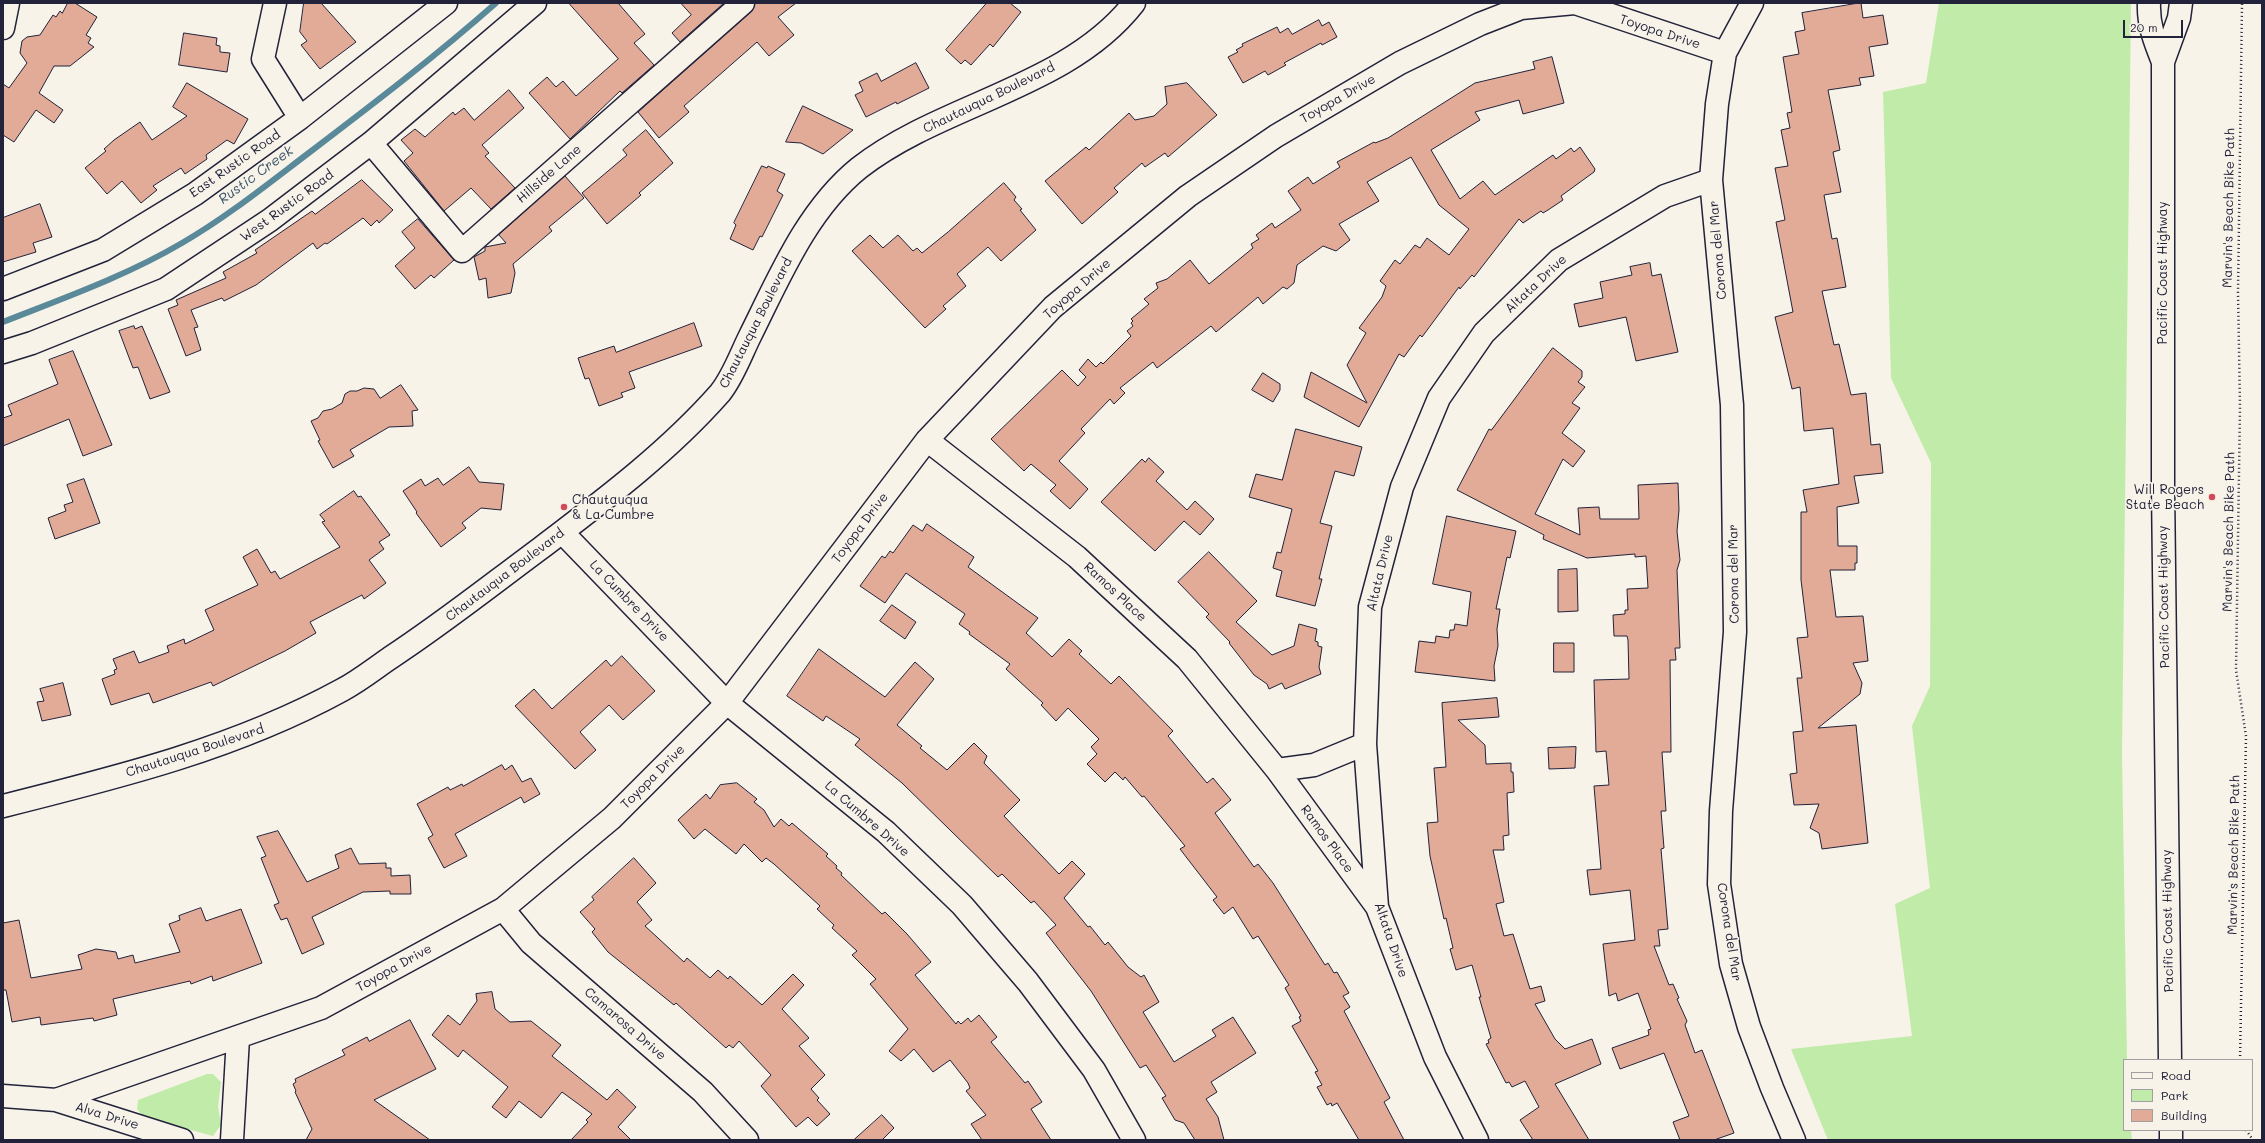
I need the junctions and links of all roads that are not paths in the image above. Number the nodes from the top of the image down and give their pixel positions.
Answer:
1 (8, 3) edge
2 (275, 3) edge
3 (446, 3) edge
4 (535, 3) edge
5 (743, 3) edge
6 (1134, 3) edge
7 (1752, 3) edge
8 (2149, 3) edge
9 (2179, 8) edge
10 (3, 28) edge
11 (1725, 53) junction
12 (2163, 62) junction
13 (300, 118) junction
14 (371, 144) junction
15 (1711, 180) junction
16 (3, 289) edge
17 (3, 352) edge
18 (927, 440) junction
19 (562, 532) junction
20 (727, 703) junction
21 (1365, 744) junction
22 (1277, 770) junction
23 (3, 806) edge
24 (1377, 907) junction
25 (503, 909) junction
26 (238, 1038) junction
27 (2170, 1059) edge
28 (3, 1096) edge
29 (56, 1100) junction
30 (182, 1140) edge
31 (232, 1140) edge
32 (747, 1140) edge
33 (1134, 1140) edge
34 (1477, 1140) edge
35 (1794, 1140) edge

1 - 10 main road
2 - 13 main road
3 - 13 main road, East Rustic Road
4 - 14 main road, West Rustic Road
5 - 14 main road, Hillside Lane
6 - 19 main road, Chautauqua Boulevard
7 - 11 main road, Corona del Mar
8 - 12 main road, Pacific Coast Highway
9 - 12 main road, Pacific Coast Highway
11 - 15 main road, Corona del Mar
11 - 18 main road, Toyopa Drive
12 - 27 main road, Pacific Coast Highway
13 - 16 main road, East Rustic Road
14 - 17 main road, West Rustic Road
15 - 21 main road, Altata Drive
15 - 35 main road, Corona del Mar
18 - 20 main road, Toyopa Drive
18 - 22 main road, Ramos Place
19 - 20 main road, La Cumbre Drive
19 - 23 main road, Chautauqua Boulevard
20 - 25 main road, Toyopa Drive
20 - 33 main road, La Cumbre Drive
21 - 22 main road
21 - 24 main road, Altata Drive
22 - 24 main road, Ramos Place
24 - 34 main road, Altata Drive
25 - 26 main road, Toyopa Drive
25 - 32 main road, Camarosa Drive
26 - 29 main road, Toyopa Drive
26 - 31 main road
28 - 29 main road, Toyopa Drive
29 - 30 main road, Alva Drive

